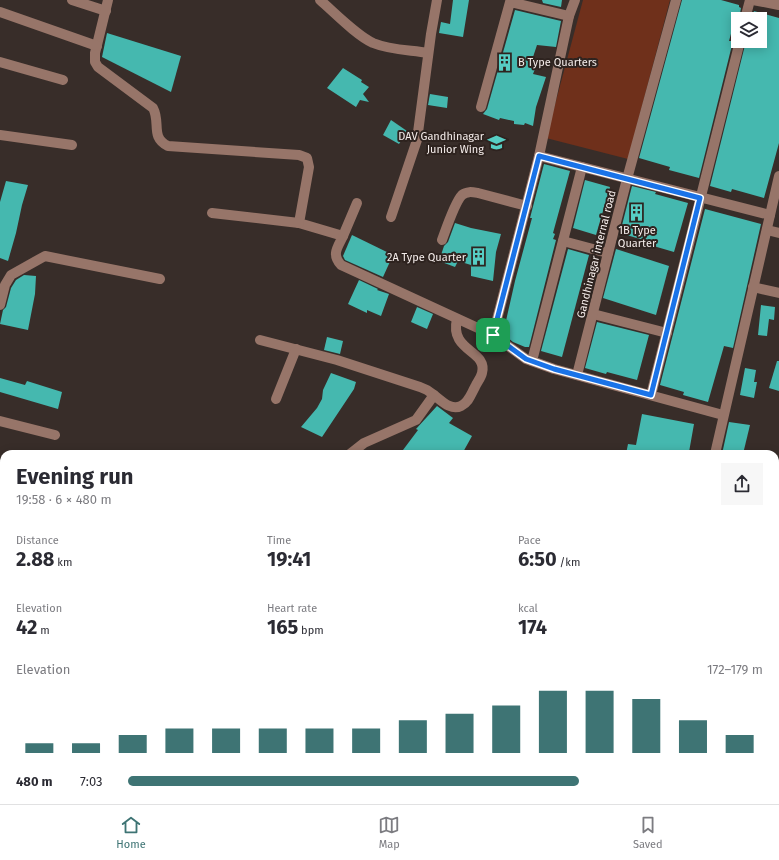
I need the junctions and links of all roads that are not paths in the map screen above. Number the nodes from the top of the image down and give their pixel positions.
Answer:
1 (72, 0) edge
2 (108, 0) edge
3 (320, 0) edge
4 (437, 0) edge
5 (575, 0) edge
6 (676, 0) edge
7 (750, 0) edge
8 (753, 0) edge
9 (508, 1) edge
10 (779, 5) edge
11 (106, 11) junction
12 (0, 12) edge
13 (747, 12) edge
14 (569, 16) junction
15 (97, 46) junction
16 (738, 48) edge
17 (428, 53) junction
18 (0, 62) edge
19 (63, 80) dead end
20 (481, 107) dead end
21 (0, 135) edge
22 (72, 145) dead end
23 (539, 156) junction
24 (582, 167) junction
25 (779, 176) edge
26 (627, 178) junction
27 (700, 198) junction
28 (357, 203) dead end
29 (527, 206) junction
30 (212, 213) dead end
31 (770, 215) junction
32 (391, 217) dead end
33 (299, 223) junction
34 (767, 230) junction
35 (779, 233) edge
36 (343, 236) junction
37 (442, 240) dead end
38 (563, 241) junction
39 (608, 253) junction
40 (160, 279) dead end
41 (753, 287) junction
42 (779, 293) edge
43 (0, 305) edge
44 (593, 314) junction
45 (457, 319) junction
46 (666, 333) junction
47 (493, 335) junction
48 (260, 340) dead end
49 (296, 349) junction
50 (532, 361) junction
51 (577, 375) junction
52 (434, 395) junction
53 (651, 395) junction
54 (276, 399) dead end
55 (723, 415) junction
56 (0, 421) edge
57 (55, 435) dead end
58 (355, 450) edge
59 (715, 450) edge

1 - 11 street
2 - 11 street
3 - 17 street
4 - 17 street
5 - 14 street
6 - 26 street, Gandhinagar internal road
7 - 13 street
8 - 10 street
9 - 14 street
9 - 20 street
11 - 15 street
12 - 15 street
14 - 23 street
15 - 33 street
16 - 27 street
17 - 32 street
18 - 19 street
21 - 22 street
23 - 24 street
23 - 29 street
24 - 26 street
24 - 38 street
25 - 31 street
26 - 27 street
26 - 39 street, Gandhinagar internal road
27 - 31 street
27 - 46 street
28 - 36 street
29 - 37 street
29 - 47 street
30 - 33 street
31 - 34 street
33 - 36 street
34 - 35 street
34 - 41 street
36 - 45 street
38 - 39 street
38 - 50 street
39 - 44 street, Gandhinagar internal road
40 - 43 street
41 - 42 street
41 - 55 street
44 - 46 street
44 - 51 street, Gandhinagar internal road
45 - 47 street
45 - 52 street
46 - 53 street
47 - 50 street
48 - 49 street
49 - 52 street
49 - 54 street
50 - 51 street
51 - 53 street
52 - 58 street
53 - 55 street
55 - 59 street
56 - 57 street

